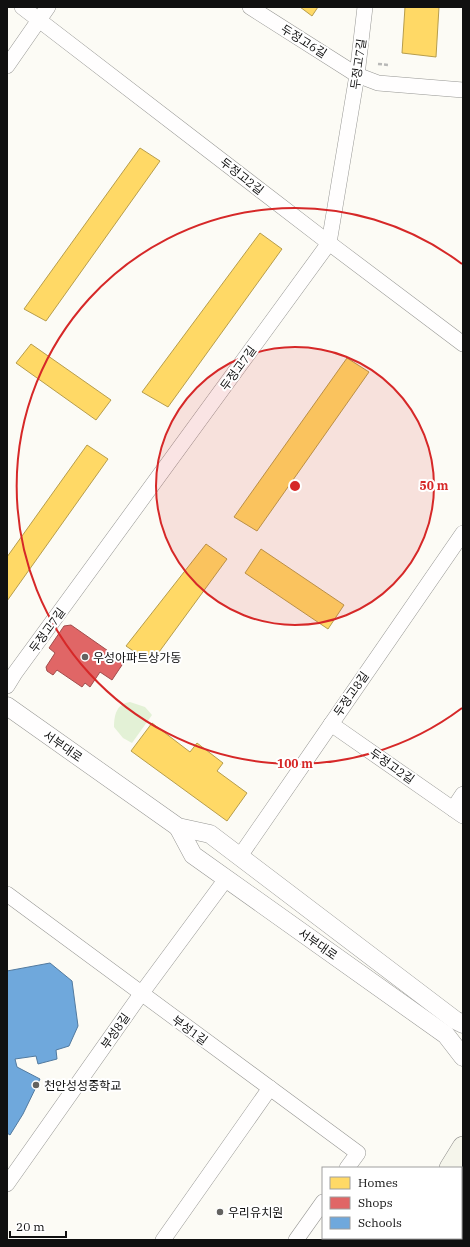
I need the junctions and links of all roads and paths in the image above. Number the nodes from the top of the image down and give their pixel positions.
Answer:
1 (22, 7) edge
2 (48, 7) edge
3 (250, 7) edge
4 (365, 7) edge
5 (40, 20) junction
6 (7, 66) edge
7 (357, 75) junction
8 (463, 90) edge
9 (329, 243) junction
10 (463, 344) edge
11 (463, 532) edge
12 (7, 686) edge
13 (7, 706) edge
14 (331, 724) junction
15 (463, 794) edge
16 (458, 813) edge
17 (178, 827) junction
18 (240, 856) junction
19 (226, 879) junction
20 (7, 894) edge
21 (141, 994) junction
22 (463, 1024) edge
23 (463, 1057) edge
24 (270, 1088) junction
25 (463, 1147) edge
26 (348, 1167) edge
27 (451, 1167) edge
28 (7, 1184) edge
29 (322, 1203) edge
30 (163, 1240) edge
31 (296, 1240) edge

1 - 5 street, 두정고2길
2 - 5 street
3 - 7 street, 두정고6길
4 - 7 street, 두정고7길
5 - 6 street
5 - 9 street, 두정고2길
7 - 8 street, 두정고6길
7 - 9 street, 두정고7길
9 - 10 street, 두정고2길
9 - 12 street, 두정고7길
11 - 14 street, 두정고8길
13 - 17 street, 서부대로
14 - 16 street, 두정고2길
14 - 18 street, 두정고8길
15 - 16 street, 두정고2길
17 - 18 street, 서부대로
17 - 19 street, 서부대로
18 - 22 street, 서부대로
19 - 21 street, 부성8길
19 - 23 street, 서부대로
20 - 21 street, 부성1길
21 - 24 street, 부성1길
21 - 28 street, 부성8길
24 - 26 street, 부성1길
24 - 30 street
25 - 27 main road
29 - 31 street

